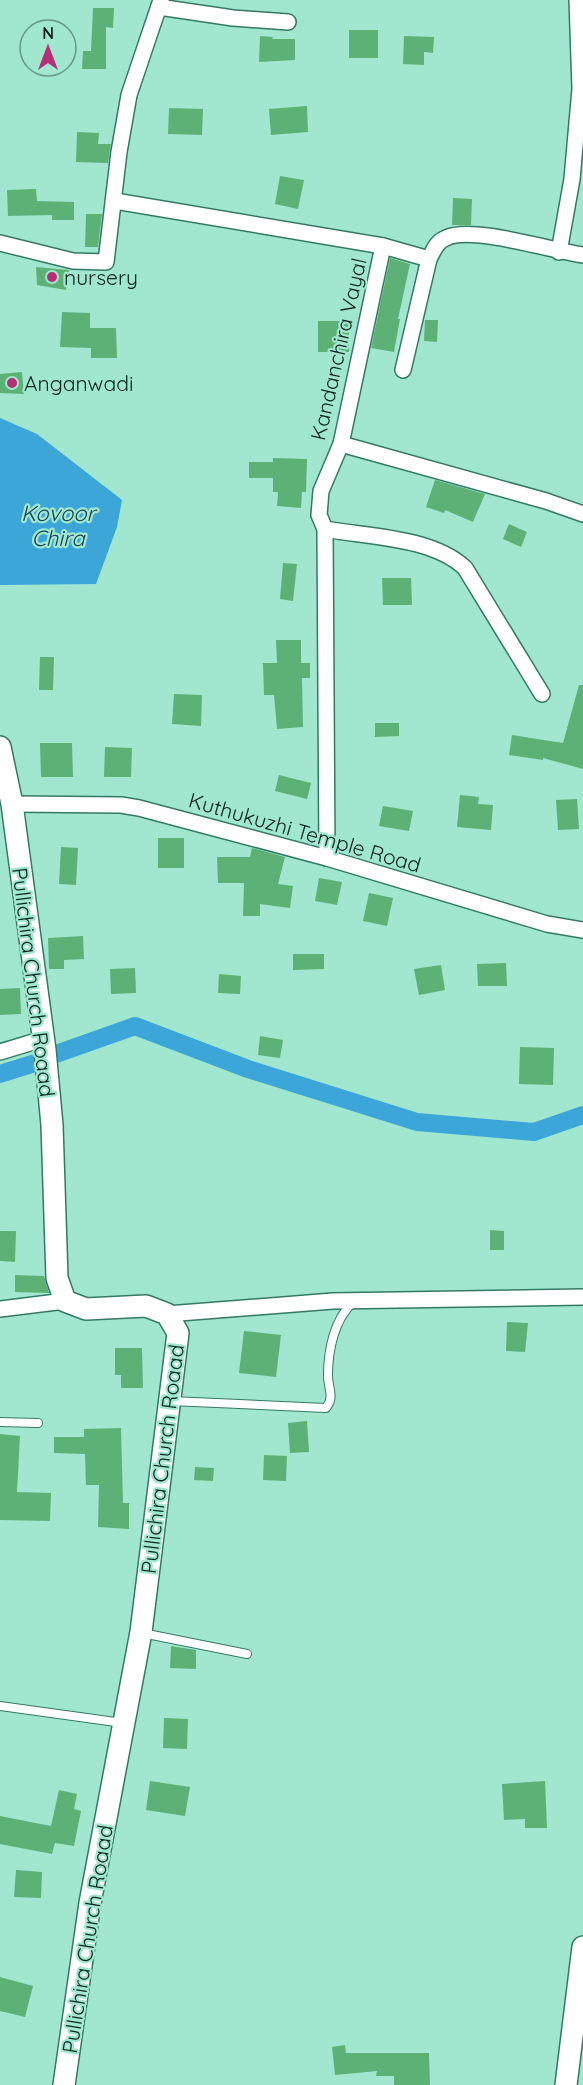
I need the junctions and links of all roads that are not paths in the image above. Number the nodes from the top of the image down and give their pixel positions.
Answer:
1 (577, 0) edge
2 (160, 4) edge
3 (288, 22) dead end
4 (581, 89) edge
5 (115, 201) junction
6 (0, 243) edge
7 (383, 246) junction
8 (559, 252) junction
9 (583, 255) edge
10 (429, 259) junction
11 (403, 370) dead end
12 (340, 444) junction
13 (583, 514) edge
14 (325, 529) junction
15 (542, 694) dead end
16 (0, 747) edge
17 (12, 804) junction
18 (327, 858) junction
19 (583, 930) edge
20 (43, 1039) junction
21 (0, 1052) edge
22 (583, 1297) edge
23 (355, 1300) junction
24 (65, 1301) junction
25 (0, 1309) edge
26 (167, 1314) junction
27 (169, 1401) junction
28 (0, 1422) edge
29 (38, 1423) dead end
30 (141, 1632) junction
31 (247, 1654) dead end
32 (0, 1706) edge
33 (125, 1723) junction
34 (583, 1947) edge
35 (580, 1982) edge
36 (64, 2085) edge
37 (566, 2085) edge

1 - 4 street
2 - 3 street
2 - 5 street
4 - 8 street
5 - 6 street
5 - 7 street
7 - 10 street
7 - 12 street, Kandanchira Vayal
8 - 9 street
8 - 10 street
10 - 11 street
12 - 13 street
12 - 14 street, Kandanchira Vayal
14 - 15 street
14 - 18 street, Kandanchira Vayal
16 - 17 main road, Pullichira Church Roaad
17 - 18 street, Kuthukuzhi Temple Road
17 - 20 main road, Pullichira Church Roaad
18 - 19 street, Kuthukuzhi Temple Road
20 - 21 street
20 - 24 main road, Pullichira Church Roaad
22 - 23 street
23 - 26 street
23 - 27 lane
24 - 25 street
24 - 26 main road, Pullichira Church Roaad
26 - 27 main road, Pullichira Church Roaad
27 - 30 main road, Pullichira Church Roaad
28 - 29 lane
30 - 31 lane
30 - 33 main road, Pullichira Church Roaad
32 - 33 lane
33 - 36 main road, Pullichira Church Roaad
34 - 35 main road
35 - 37 main road

